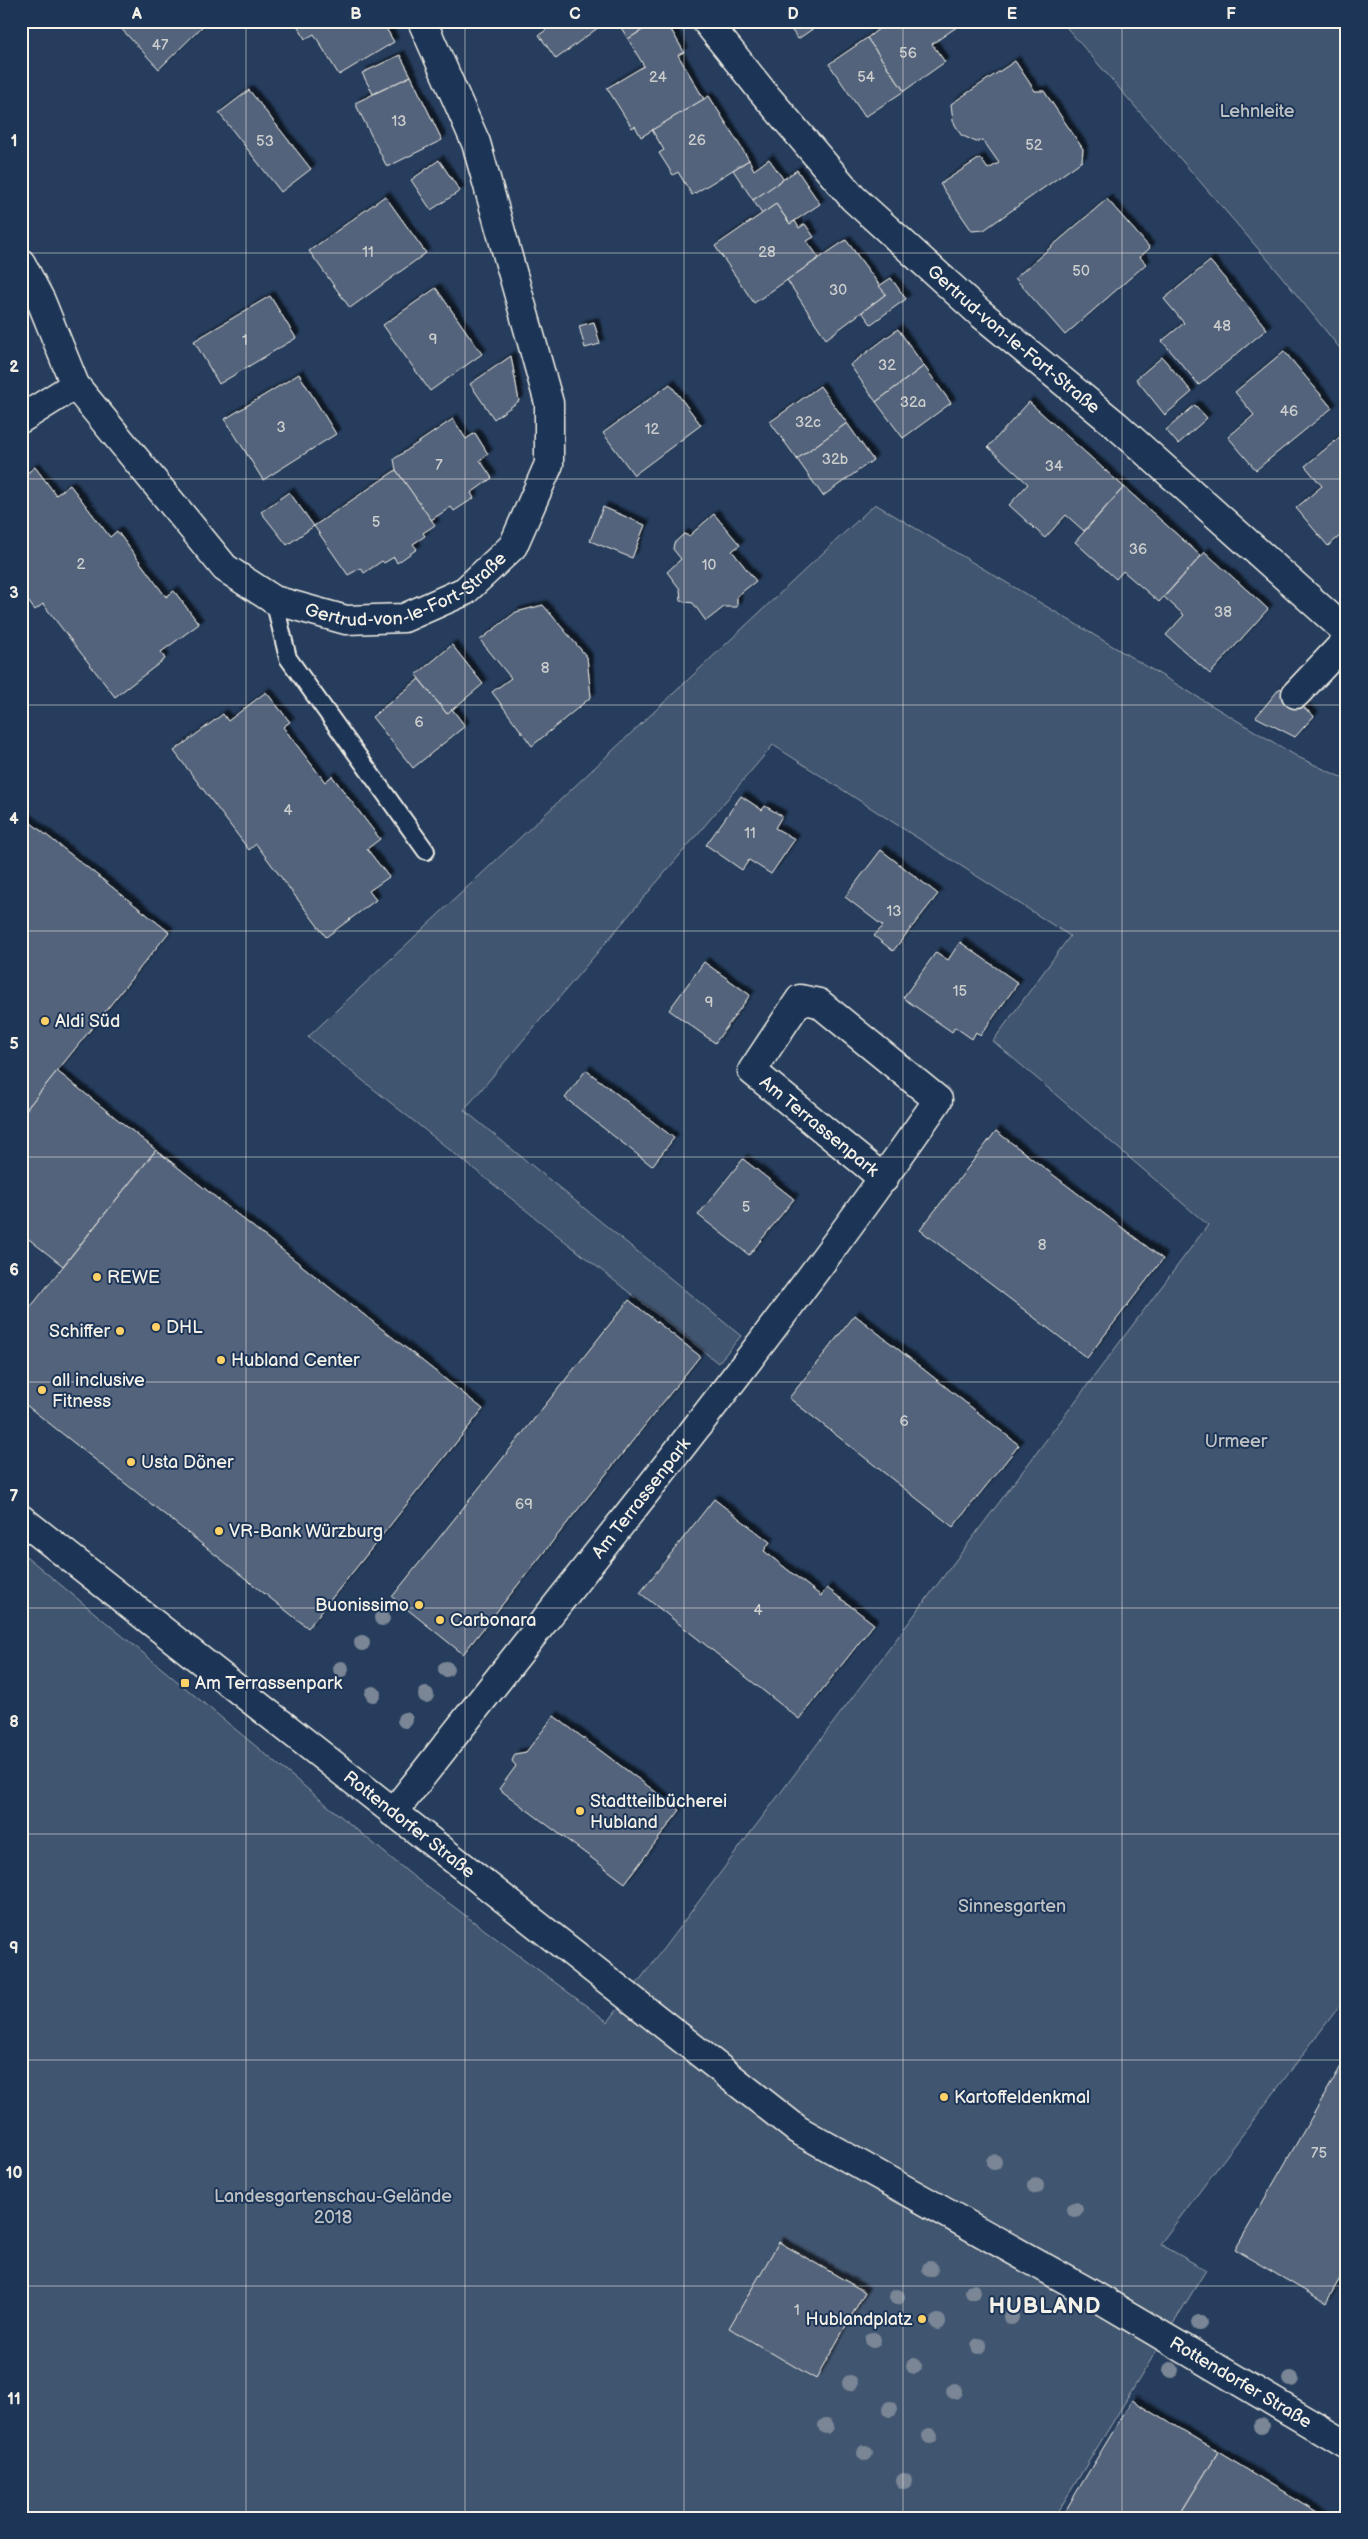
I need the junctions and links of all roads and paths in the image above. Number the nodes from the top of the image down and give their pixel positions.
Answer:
1 (422, 21) edge
2 (706, 21) edge
3 (21, 263) edge
4 (75, 385) junction
5 (21, 419) edge
6 (274, 600) junction
7 (1347, 632) edge
8 (1347, 640) edge
9 (1296, 694) dead end
10 (426, 851) dead end
11 (884, 1179) junction
12 (21, 1518) edge
13 (393, 1813) junction
14 (1347, 2445) edge

1 - 6 street, Gertrud-von-le-Fort-Straße
2 - 7 street, Gertrud-von-le-Fort-Straße
3 - 4 street, Gertrud-von-le-Fort-Straße
4 - 5 street
4 - 6 street, Gertrud-von-le-Fort-Straße
6 - 10 lane
8 - 9 street
11 - 11 street, Am Terrassenpark
11 - 13 street, Am Terrassenpark
12 - 13 street, Rottendorfer Straße
13 - 14 street, Rottendorfer Straße

